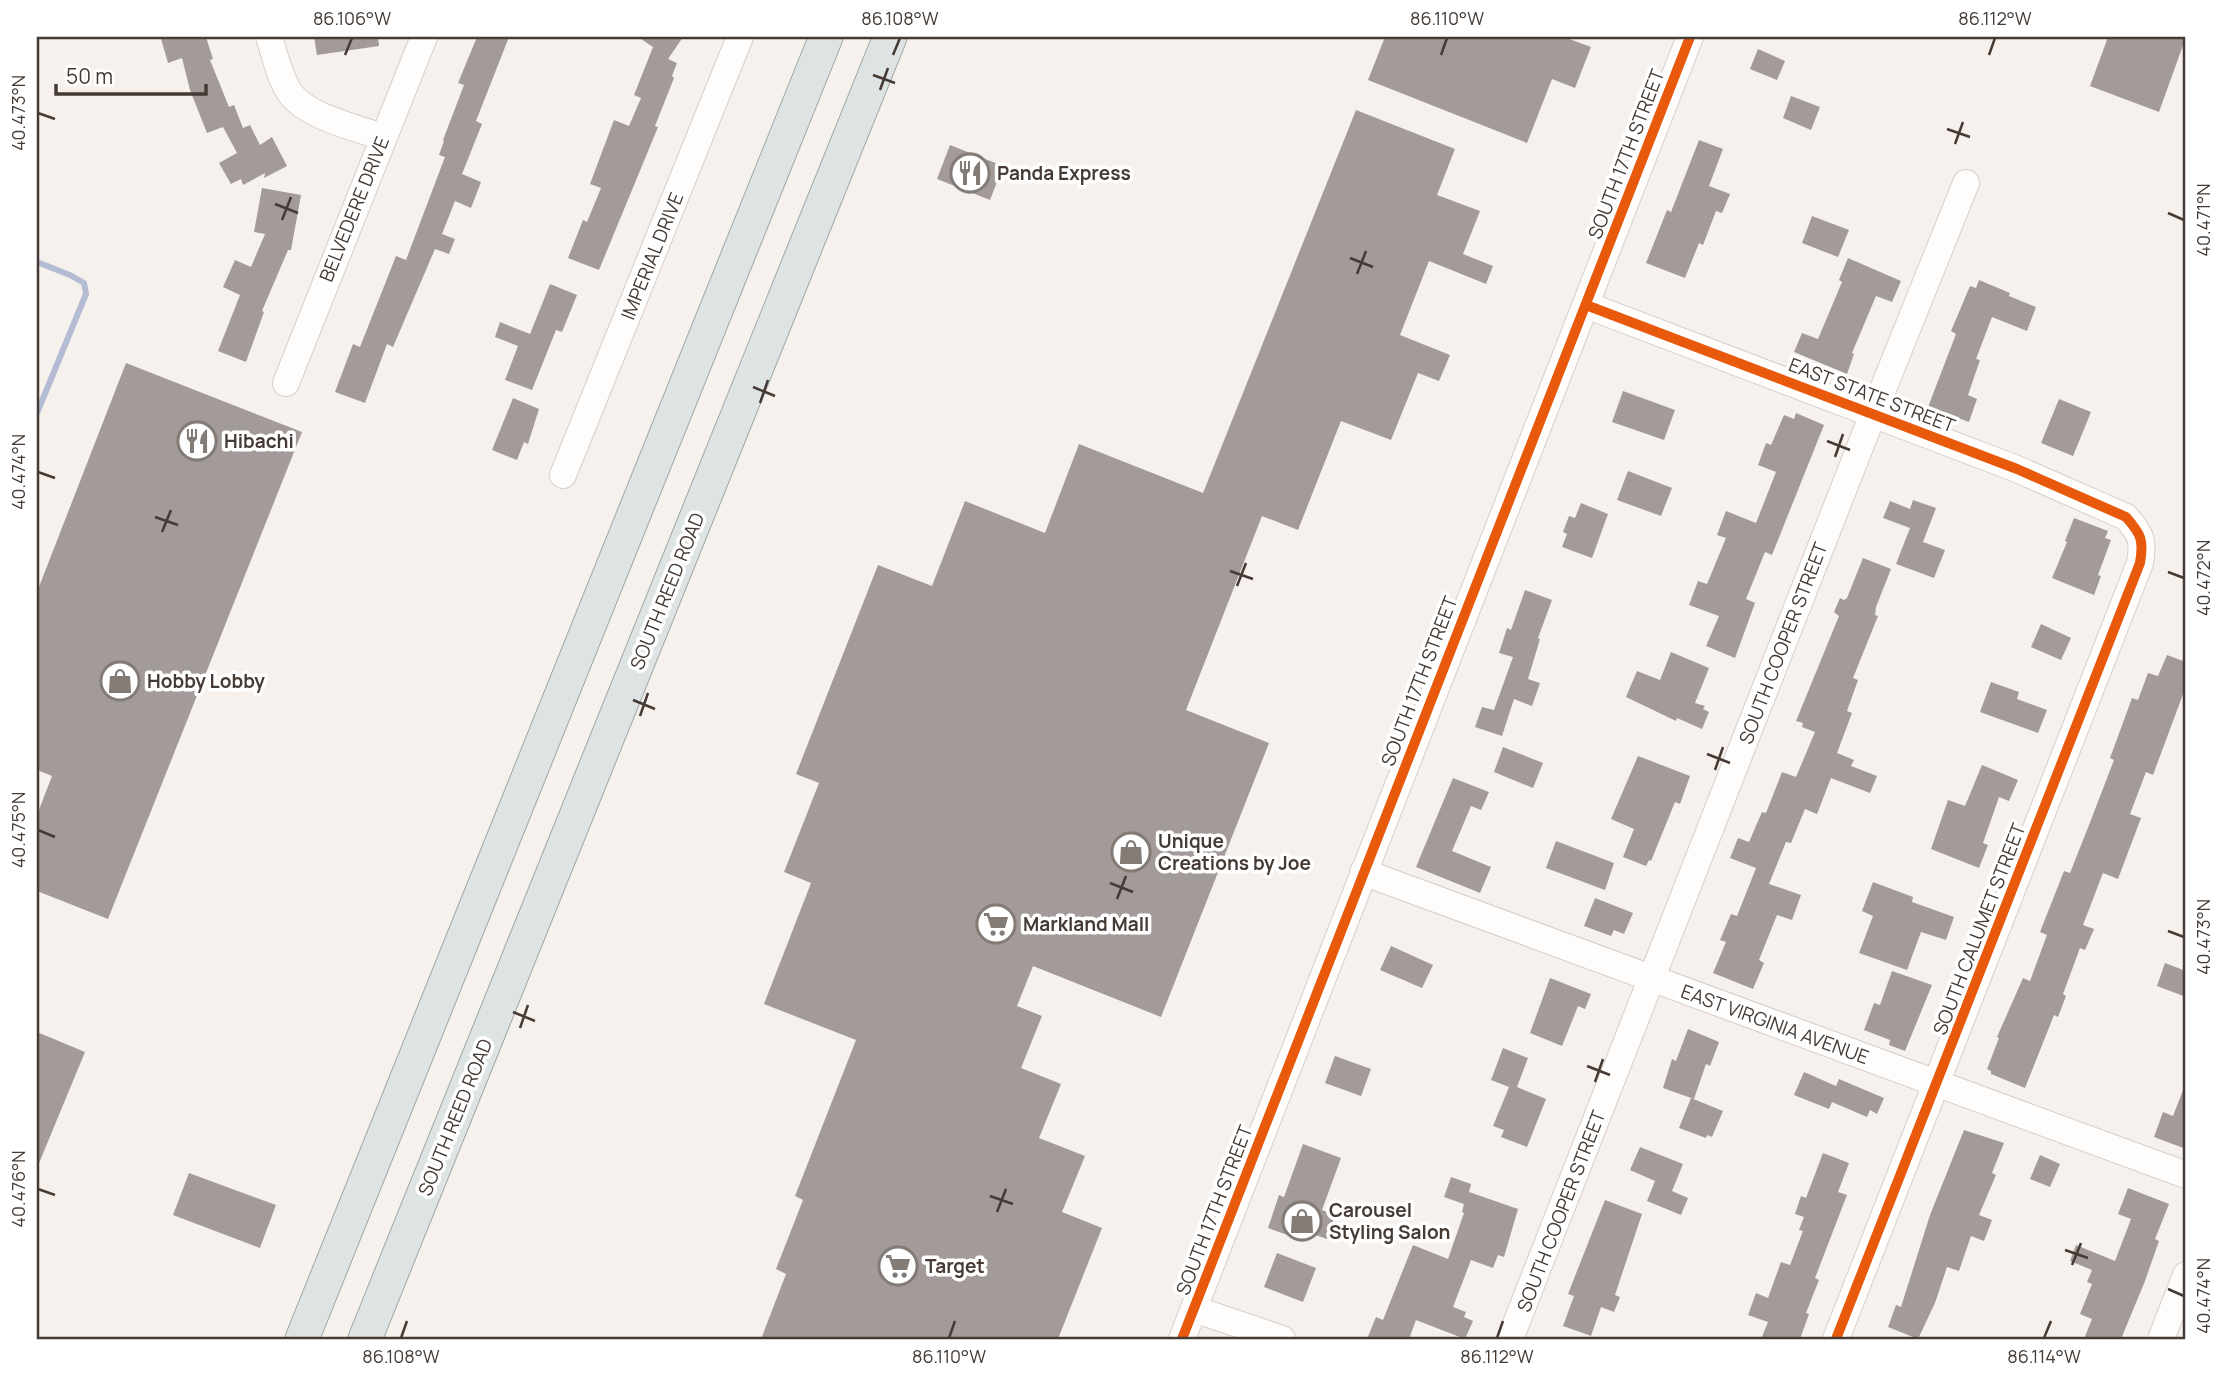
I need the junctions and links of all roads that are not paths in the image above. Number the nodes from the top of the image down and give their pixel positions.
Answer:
1 (269, 37) edge
2 (424, 37) edge
3 (740, 37) edge
4 (826, 37) edge
5 (890, 37) edge
6 (1690, 37) edge
7 (382, 137) junction
8 (1966, 183) dead end
9 (1586, 305) junction
10 (286, 383) dead end
11 (1873, 414) junction
12 (563, 475) dead end
13 (2138, 530) joint
14 (1363, 872) junction
15 (1651, 979) junction
16 (1938, 1082) junction
17 (2186, 1175) edge
18 (2186, 1275) edge
19 (1194, 1309) junction
20 (302, 1339) edge
21 (365, 1339) edge
22 (1182, 1339) edge
23 (1282, 1339) edge
24 (1510, 1339) edge
25 (1836, 1339) edge
26 (2161, 1339) edge

1 - 7 street
2 - 7 street, BELVEDERE DRIVE
3 - 12 street, IMPERIAL DRIVE
4 - 20 main road
5 - 21 main road, SOUTH REED ROAD
6 - 9 street, SOUTH 17TH STREET
7 - 10 street, BELVEDERE DRIVE
8 - 11 street, SOUTH COOPER STREET
9 - 11 street, EAST STATE STREET
9 - 14 street, SOUTH 17TH STREET
11 - 13 street, EAST STATE STREET
11 - 15 street, SOUTH COOPER STREET
13 - 16 street, SOUTH CALUMET STREET
14 - 15 street, EAST VIRGINIA AVENUE
14 - 19 street, SOUTH 17TH STREET
15 - 16 street, EAST VIRGINIA AVENUE
15 - 24 street, SOUTH COOPER STREET
16 - 17 street, EAST VIRGINIA AVENUE
16 - 25 street, SOUTH CALUMET STREET
18 - 26 street
19 - 22 street, SOUTH 17TH STREET
19 - 23 street

